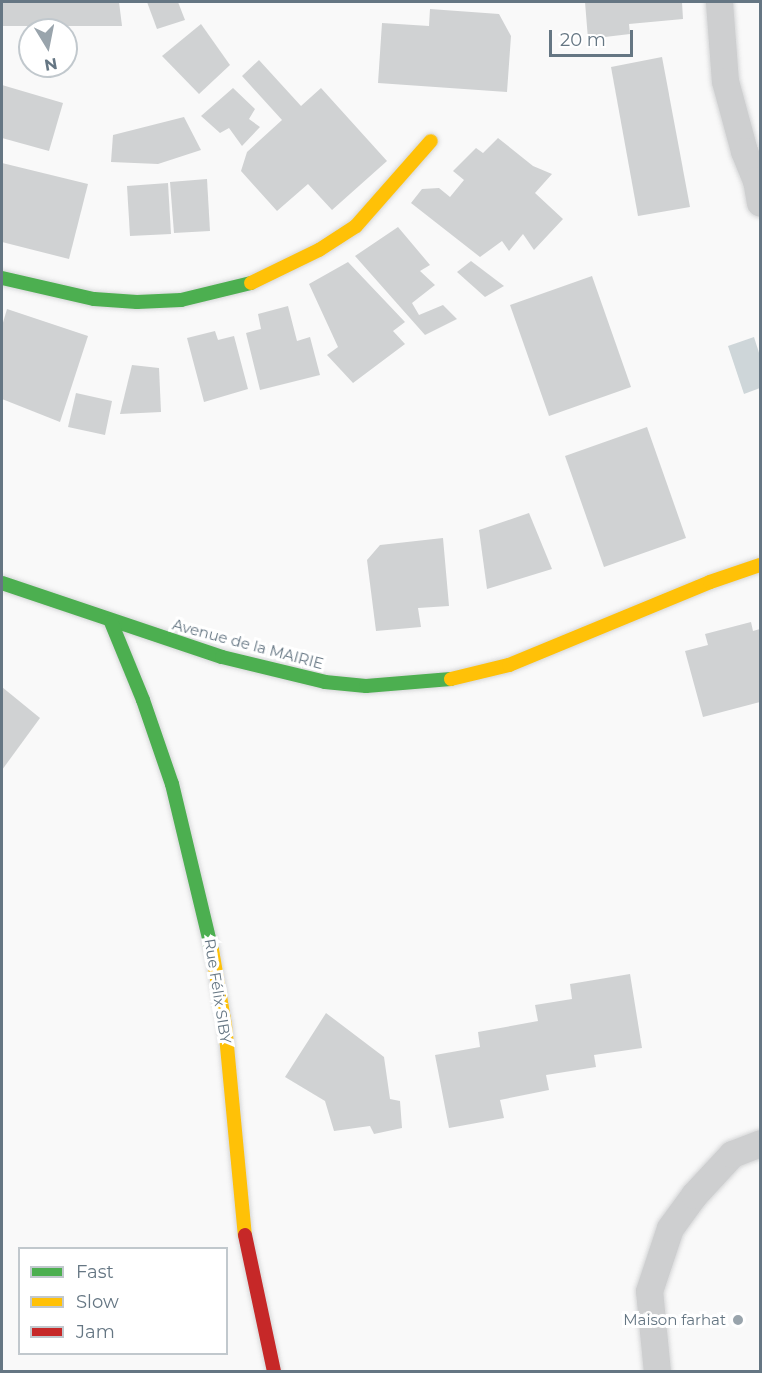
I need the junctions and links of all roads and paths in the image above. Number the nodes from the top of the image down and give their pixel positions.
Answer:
1 (719, 2) edge
2 (431, 141) dead end
3 (759, 185) edge
4 (2, 278) edge
5 (760, 565) edge
6 (2, 583) edge
7 (111, 622) junction
8 (760, 1143) edge
9 (274, 1371) edge
10 (657, 1371) edge

1 - 3 street
2 - 4 street
5 - 7 street, Avenue de la MAIRIE
6 - 7 street, Avenue de la MAIRIE
7 - 9 street, Rue Félix SIBY
8 - 10 street

